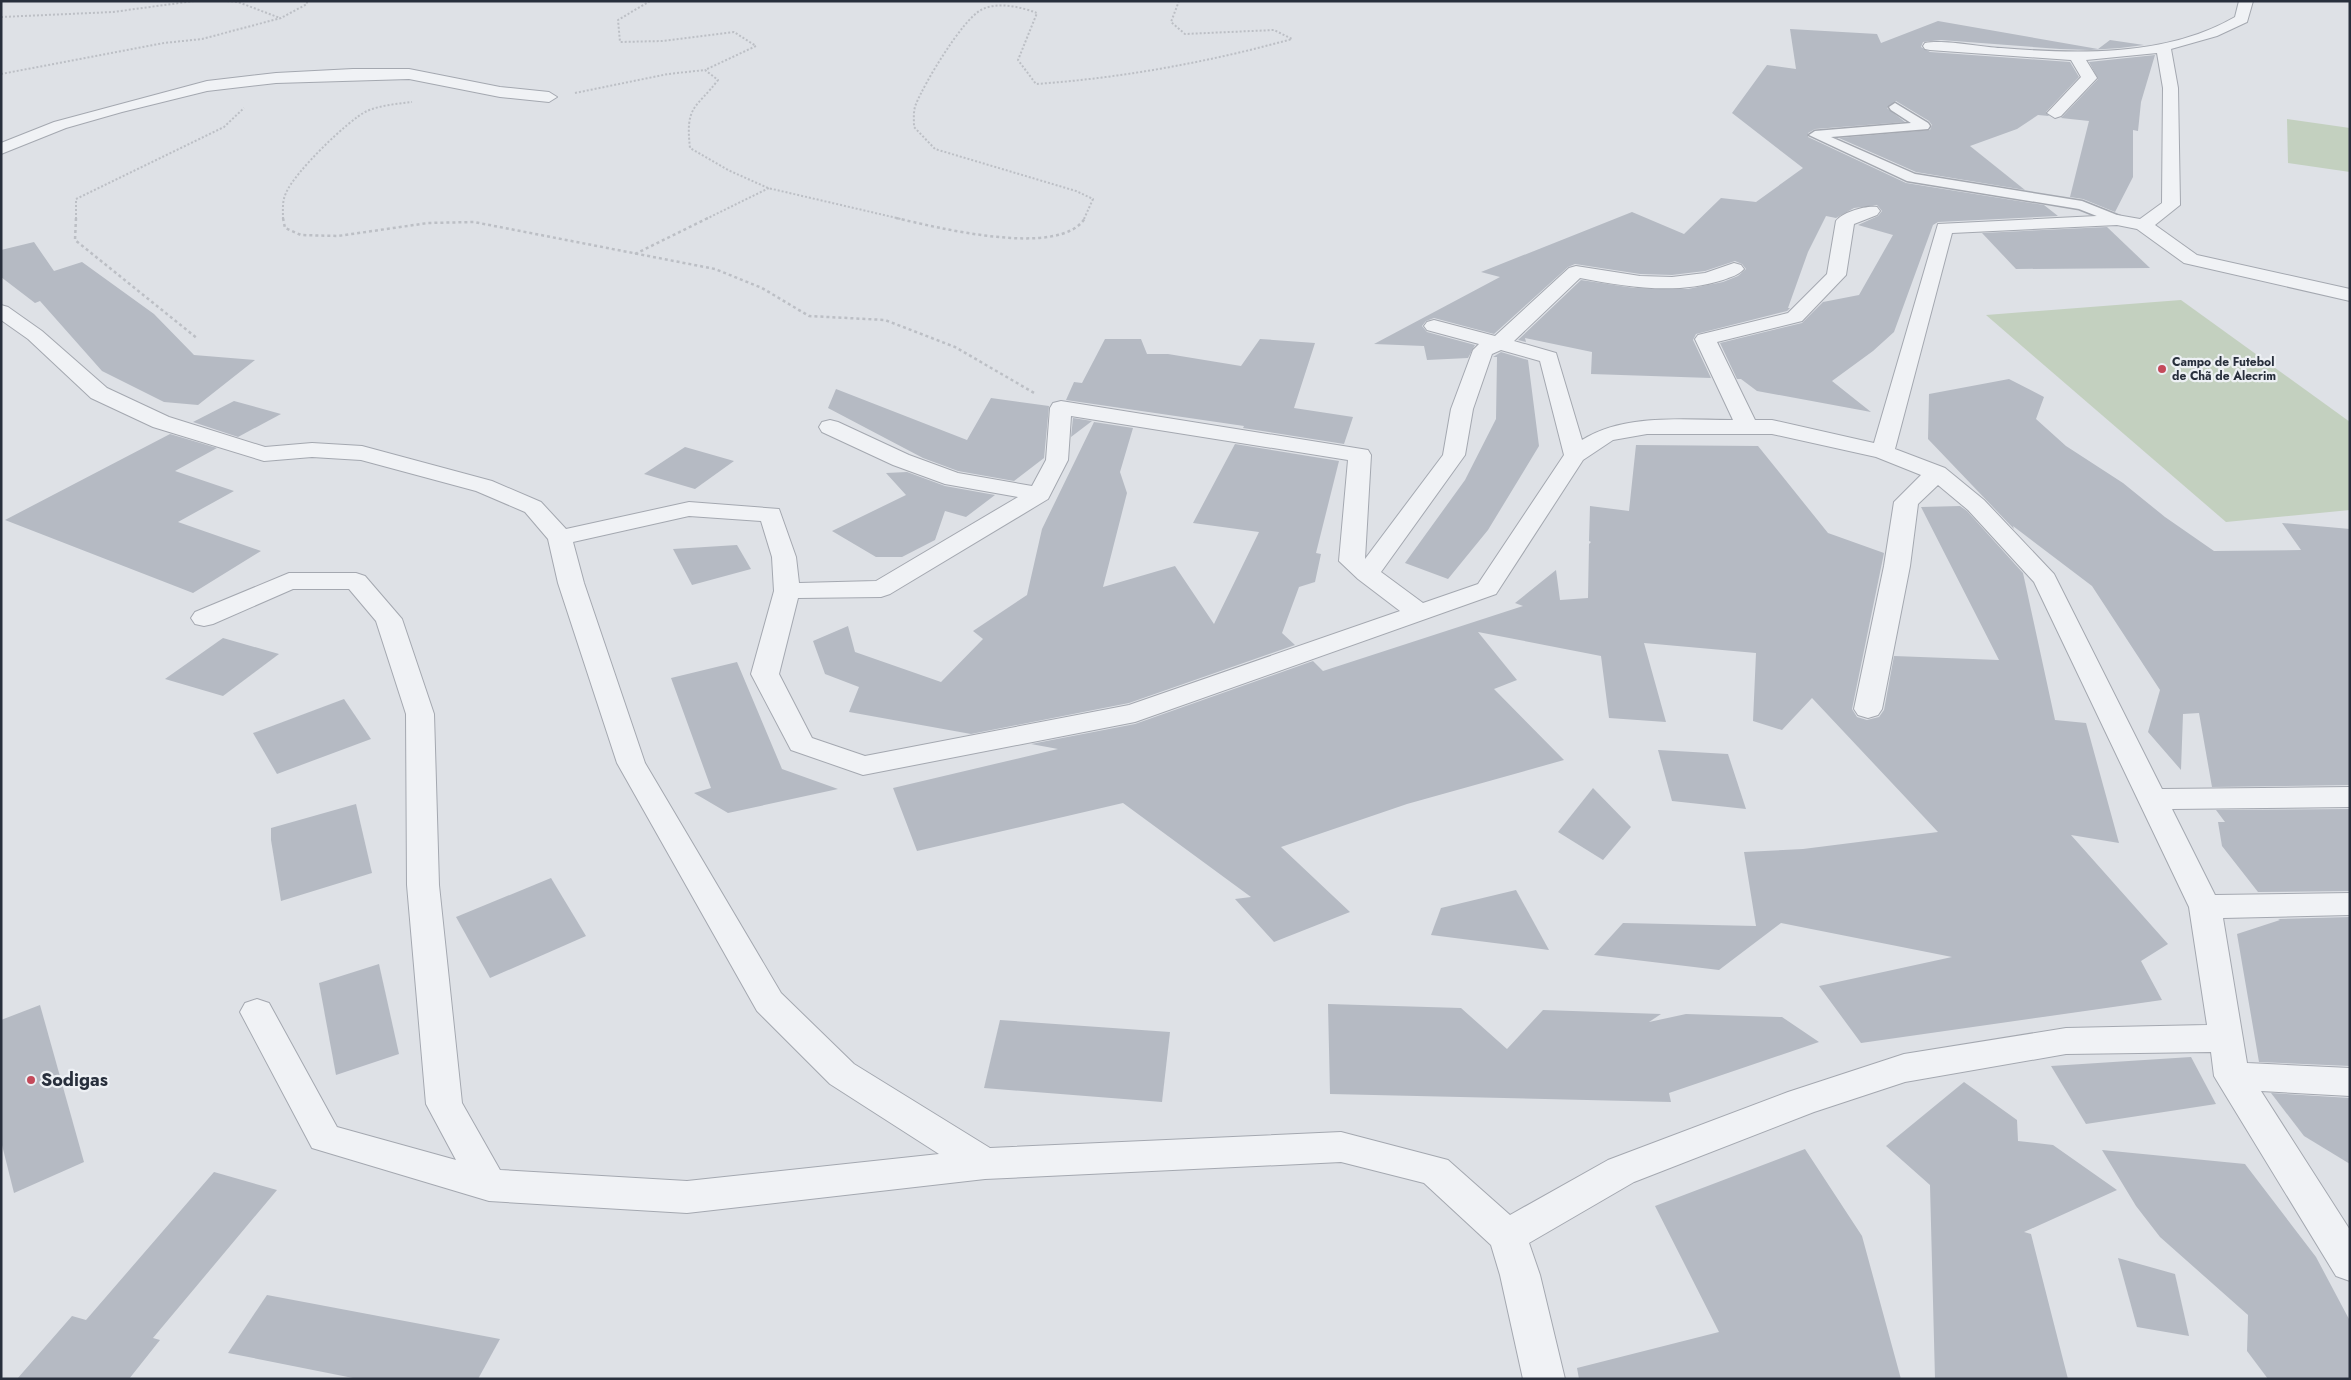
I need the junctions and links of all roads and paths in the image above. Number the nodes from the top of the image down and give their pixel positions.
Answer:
1 (194, 1) edge
2 (227, 1) edge
3 (307, 1) edge
4 (650, 1) edge
5 (1179, 1) edge
6 (2246, 1) edge
7 (1, 17) edge
8 (281, 18) junction
9 (1930, 46) dead end
10 (2164, 49) junction
11 (2077, 56) junction
12 (705, 70) junction
13 (1, 74) edge
14 (276, 78) junction
15 (550, 97) joint
16 (420, 101) dead end
17 (1895, 107) dead end
18 (2055, 113) dead end
19 (1, 149) edge
20 (769, 188) junction
21 (1871, 212) dead end
22 (2116, 220) junction
23 (2143, 225) junction
24 (634, 254) junction
25 (1734, 270) dead end
26 (2350, 294) edge
27 (1, 311) edge
28 (1434, 326) dead end
29 (198, 339) dead end
30 (1499, 343) junction
31 (1061, 408) junction
32 (830, 427) dead end
33 (1747, 427) junction
34 (1883, 452) junction
35 (1574, 455) junction
36 (1937, 473) junction
37 (1040, 494) junction
38 (560, 538) junction
39 (1368, 574) junction
40 (787, 591) junction
41 (1420, 613) junction
42 (204, 618) dead end
43 (1868, 709) dead end
44 (2350, 797) edge
45 (2152, 799) junction
46 (2350, 904) edge
47 (2205, 906) junction
48 (257, 1012) dead end
49 (2226, 1038) junction
50 (2232, 1076) junction
51 (2350, 1082) edge
52 (985, 1164) junction
53 (489, 1185) junction
54 (1507, 1236) junction
55 (2350, 1264) edge
56 (1544, 1379) edge

1 - 7 path
2 - 8 path
3 - 8 path
4 - 12 path
5 - 20 path
6 - 10 street
8 - 13 path
9 - 11 street
10 - 11 street
10 - 23 street
11 - 18 street
12 - 15 path
12 - 20 path
14 - 15 street
14 - 19 street
14 - 29 path
16 - 24 path
17 - 22 lane
20 - 24 path
21 - 33 street
22 - 23 street
22 - 34 street
23 - 26 street
24 - 31 path
25 - 30 street
27 - 38 street
28 - 30 street
30 - 35 street
30 - 39 street
31 - 37 street
31 - 39 street
32 - 37 street
33 - 34 street
33 - 35 street
34 - 36 street
35 - 41 street
36 - 43 street
36 - 45 street
37 - 40 street
38 - 40 street
38 - 52 street
39 - 41 street
40 - 41 street
42 - 53 street
44 - 45 street
45 - 47 street
46 - 47 street
47 - 49 street
48 - 53 street
49 - 50 street
49 - 54 street
50 - 51 street
50 - 55 street
52 - 53 street
52 - 54 street
54 - 56 street

